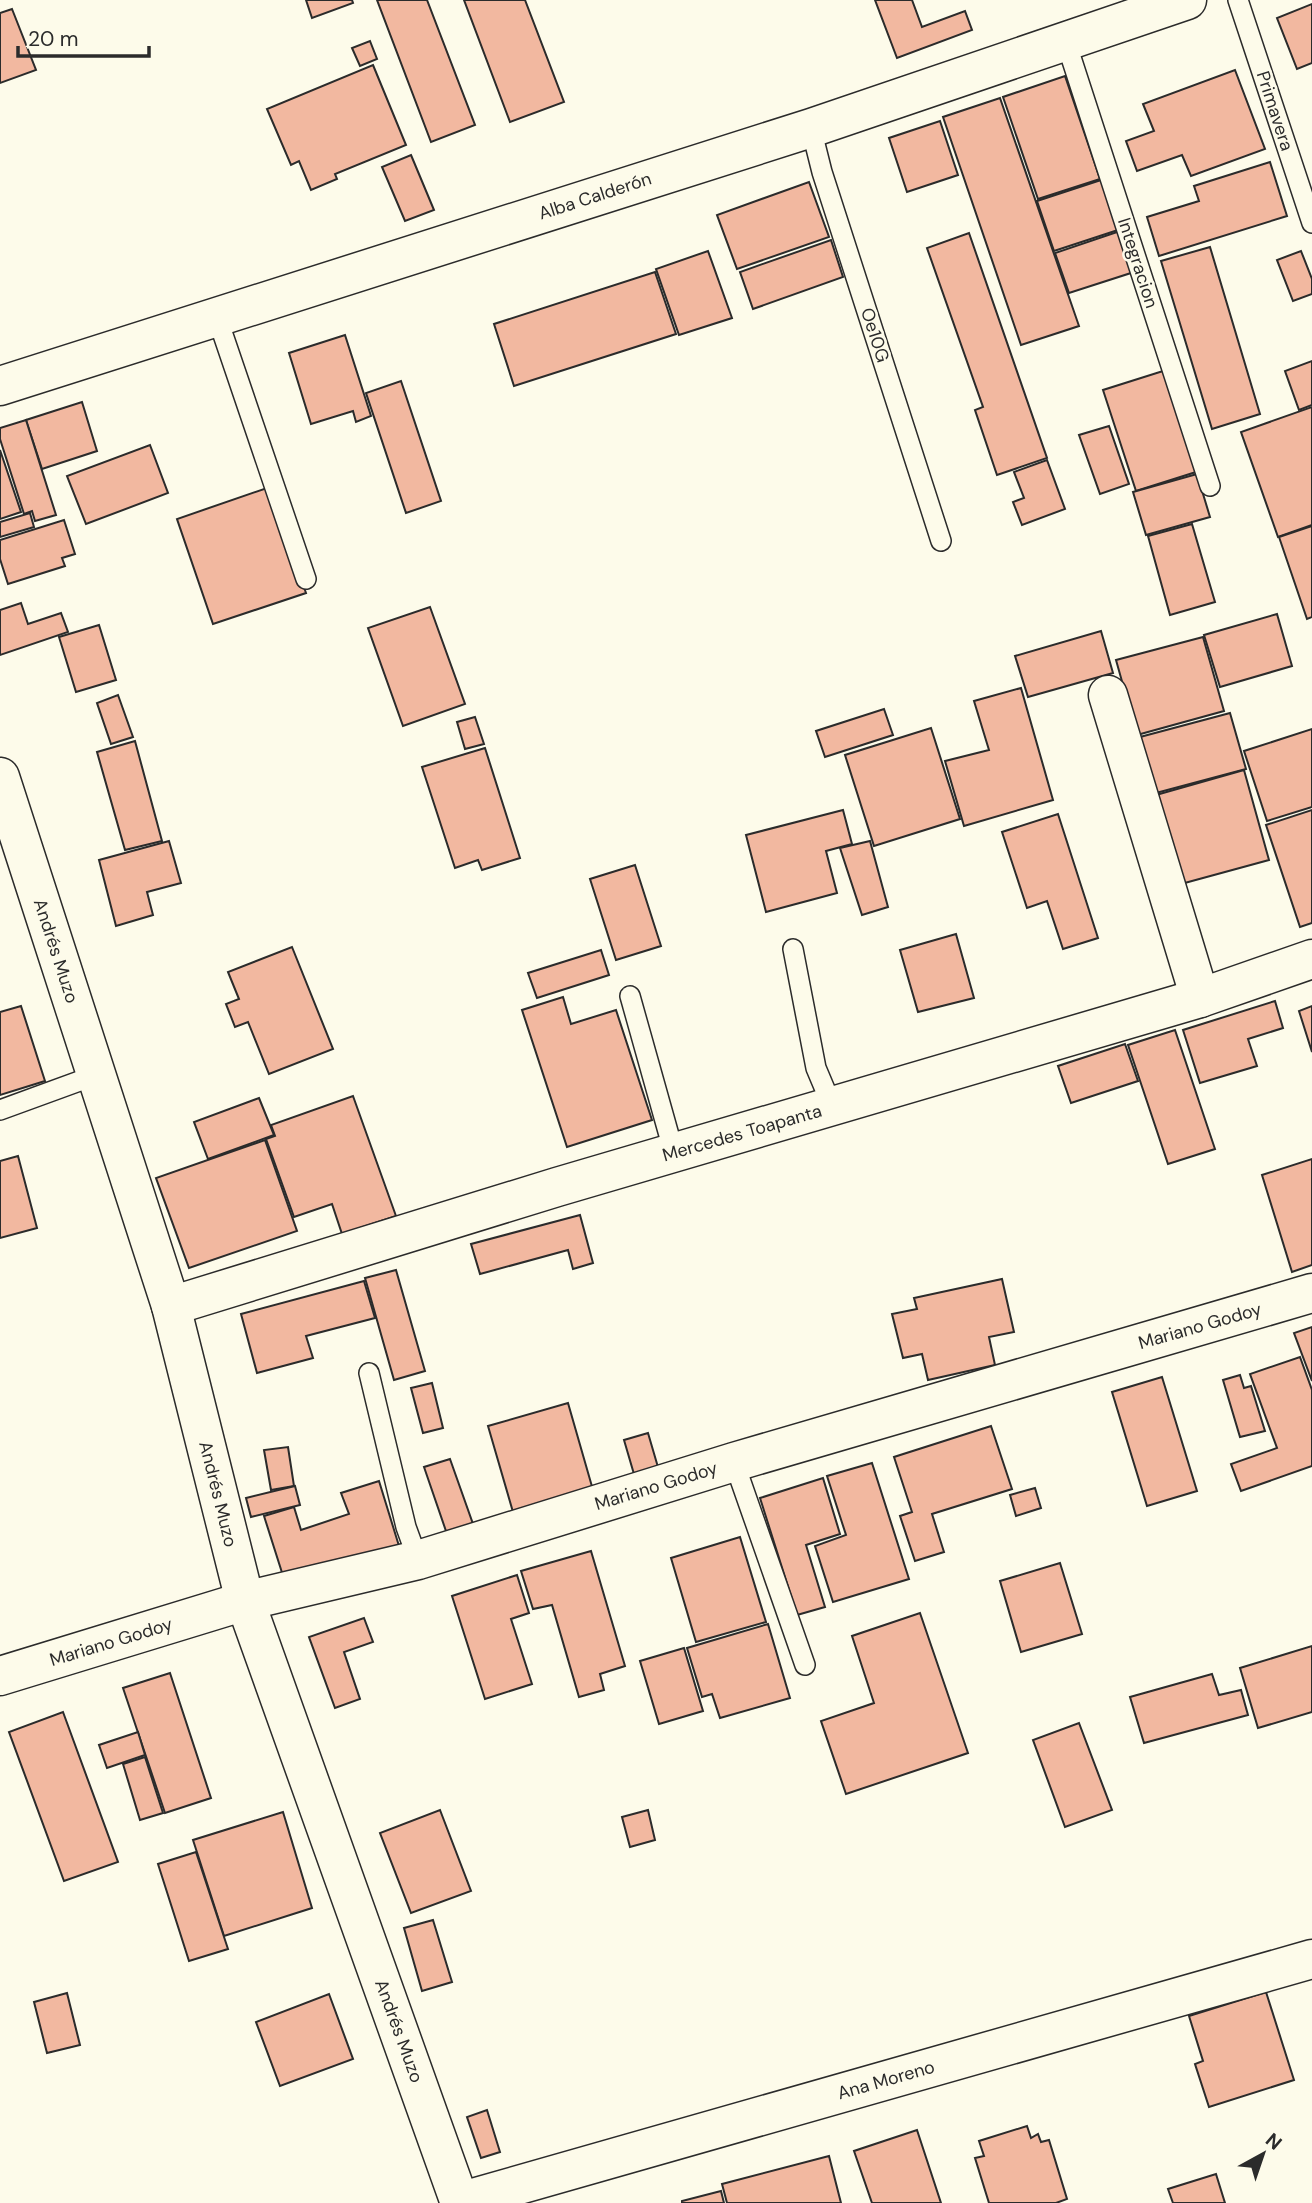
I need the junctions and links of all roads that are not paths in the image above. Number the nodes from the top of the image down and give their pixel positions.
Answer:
1 (1187, 0) edge
2 (1238, 0) edge
3 (1065, 39) junction
4 (811, 128) junction
5 (1312, 223) edge
6 (217, 317) junction
7 (0, 386) edge
8 (1210, 486) dead end
9 (941, 541) dead end
10 (306, 579) dead end
11 (1108, 695) dead end
12 (0, 779) edge
13 (793, 949) dead end
14 (1312, 959) edge
15 (629, 996) dead end
16 (1200, 998) junction
17 (96, 1075) junction
18 (832, 1106) junction
19 (0, 1110) edge
20 (674, 1153) junction
21 (1312, 1293) edge
22 (172, 1306) junction
23 (369, 1373) dead end
24 (734, 1462) junction
25 (418, 1560) junction
26 (245, 1601) junction
27 (805, 1665) dead end
28 (0, 1676) edge
29 (1312, 1959) edge
30 (460, 2202) edge

1 - 3 street, Alba Calderón
2 - 5 lane, Primavera
3 - 4 street, Alba Calderón
3 - 8 lane, Integracion
4 - 6 street, Alba Calderón
4 - 9 lane, Oe10G
6 - 7 street, Alba Calderón
6 - 10 lane
11 - 16 street
12 - 17 street, Andrés Muzo
13 - 18 lane
14 - 16 street, Mercedes Toapanta
15 - 20 lane
16 - 18 street, Mercedes Toapanta
17 - 19 lane
17 - 22 street, Andrés Muzo
18 - 20 street, Mercedes Toapanta
20 - 22 street, Mercedes Toapanta
21 - 24 street, Mariano Godoy
22 - 26 street, Andrés Muzo
23 - 25 lane
24 - 25 street, Mariano Godoy
24 - 27 lane
25 - 26 street, Mariano Godoy
26 - 28 street, Mariano Godoy
26 - 30 street, Andrés Muzo
29 - 30 street, Ana Moreno

